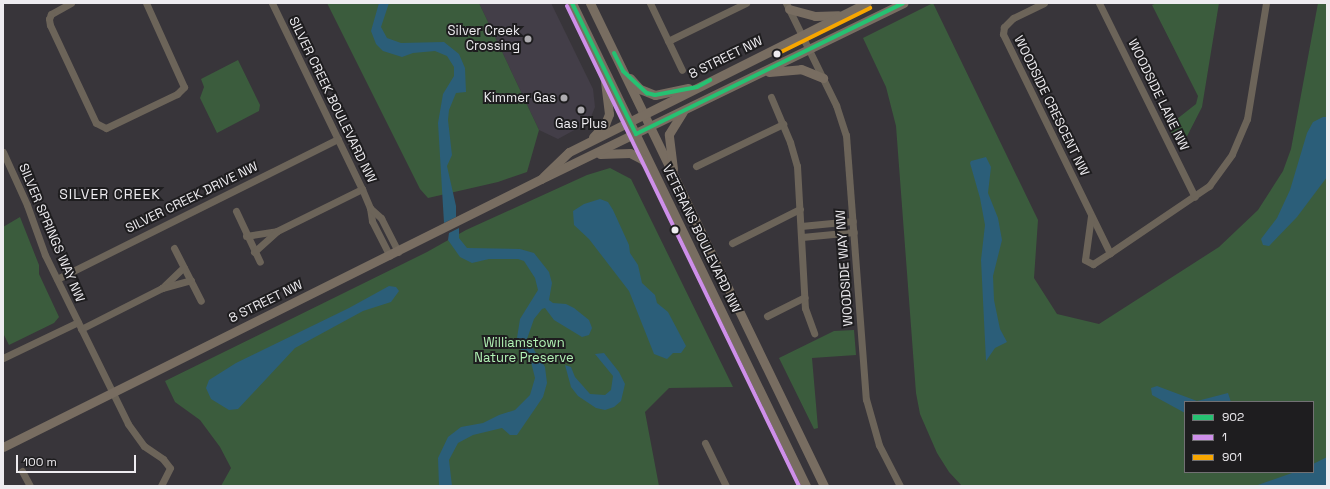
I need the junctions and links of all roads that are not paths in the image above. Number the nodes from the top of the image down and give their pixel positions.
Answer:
1 (71, 3) edge
2 (146, 3) edge
3 (272, 3) edge
4 (572, 3) edge
5 (590, 3) edge
6 (650, 3) edge
7 (746, 3) edge
8 (867, 3) edge
9 (903, 3) edge
10 (1044, 3) edge
11 (1099, 3) edge
12 (1266, 3) edge
13 (787, 6) edge
14 (844, 15) junction
15 (802, 35) junction
16 (668, 41) junction
17 (809, 49) junction
18 (601, 61) junction
19 (682, 70) dead end
20 (623, 71) junction
21 (762, 72) junction
22 (823, 78) junction
23 (697, 87) junction
24 (771, 97) dead end
25 (685, 110) junction
26 (644, 114) junction
27 (630, 122) junction
28 (783, 124) junction
29 (650, 127) junction
30 (636, 134) junction
31 (338, 139) junction
32 (587, 143) junction
33 (3, 152) edge
34 (592, 155) junction
35 (696, 166) dead end
36 (10, 167) junction
37 (3, 171) edge
38 (655, 175) junction
39 (674, 176) junction
40 (541, 179) junction
41 (362, 189) junction
42 (1195, 197) junction
43 (800, 210) junction
44 (236, 212) dead end
45 (1091, 216) junction
46 (854, 221) junction
47 (801, 226) junction
48 (277, 231) junction
49 (854, 232) junction
50 (246, 236) junction
51 (802, 237) junction
52 (732, 243) dead end
53 (174, 248) dead end
54 (254, 252) junction
55 (1110, 253) junction
56 (394, 254) junction
57 (260, 262) dead end
58 (184, 267) junction
59 (57, 279) junction
60 (191, 280) junction
61 (162, 288) junction
62 (805, 297) junction
63 (201, 301) dead end
64 (767, 316) dead end
65 (79, 326) junction
66 (814, 333) dead end
67 (3, 358) edge
68 (112, 393) junction
69 (705, 443) dead end
70 (3, 447) edge
71 (22, 471) dead end
72 (30, 486) edge
73 (161, 486) edge
74 (726, 486) edge
75 (806, 486) edge
76 (824, 486) edge
77 (900, 486) edge

1 - 2 street
3 - 31 street, SILVER CREEK BOULEVARD NW
4 - 18 main road, VETERANS BOULEVARD NW
5 - 20 main road, VETERANS BOULEVARD NW
6 - 16 street
7 - 16 street
8 - 14 main road, 8 STREET NW
9 - 17 main road, 8 STREET NW
10 - 45 street, WOODSIDE CRESCENT NW
11 - 42 street, WOODSIDE LANE NW
12 - 42 street
13 - 14 main road
13 - 15 street, WOODSIDE WAY NW
14 - 15 main road, 8 STREET NW
15 - 17 street, WOODSIDE WAY NW
15 - 23 main road, 8 STREET NW
16 - 19 street
17 - 21 main road, 8 STREET NW
17 - 22 street, WOODSIDE WAY NW
18 - 27 main road, VETERANS BOULEVARD NW
18 - 32 main road
20 - 23 main road
20 - 26 main road, VETERANS BOULEVARD NW
21 - 22 main road
21 - 25 main road, 8 STREET NW
22 - 46 street, WOODSIDE WAY NW
23 - 26 main road, 8 STREET NW
24 - 28 street
25 - 29 main road, 8 STREET NW
25 - 39 main road
26 - 27 main road, 8 STREET NW
26 - 29 main road, VETERANS BOULEVARD NW
27 - 30 main road, VETERANS BOULEVARD NW
27 - 32 main road, 8 STREET NW
28 - 35 street
28 - 43 street
29 - 30 main road, 8 STREET NW
29 - 39 main road, VETERANS BOULEVARD NW
30 - 34 main road, 8 STREET NW
30 - 38 main road, VETERANS BOULEVARD NW
31 - 41 street, SILVER CREEK BOULEVARD NW
31 - 59 street, SILVER CREEK DRIVE NW
32 - 40 main road, 8 STREET NW
33 - 36 street, SILVER SPRINGS WAY NW
34 - 38 main road
34 - 40 main road, 8 STREET NW
36 - 37 street
36 - 59 street, SILVER SPRINGS WAY NW
38 - 75 main road, VETERANS BOULEVARD NW
39 - 76 main road, VETERANS BOULEVARD NW
40 - 56 main road, 8 STREET NW
41 - 48 street
41 - 56 street, SILVER CREEK BOULEVARD NW
42 - 55 street
43 - 47 street
43 - 52 street
44 - 50 street
45 - 55 street, WOODSIDE CRESCENT NW
45 - 55 street
46 - 47 street
46 - 49 street, WOODSIDE WAY NW
47 - 51 street
48 - 50 street
48 - 54 street
49 - 51 street
49 - 77 street, WOODSIDE WAY NW
50 - 54 street
51 - 62 street
53 - 58 street
54 - 57 street
56 - 68 main road, 8 STREET NW
58 - 60 street
58 - 61 street, SILVER SPRINGS WAY NW
59 - 65 street, SILVER SPRINGS WAY NW
60 - 61 street, SILVER SPRINGS WAY NW
60 - 63 street
61 - 65 street, SILVER SPRINGS WAY NW
62 - 64 street
62 - 66 street
65 - 67 street, SILVER SPRINGS WAY NW
65 - 68 street, SILVER SPRINGS WAY NW
68 - 70 main road, 8 STREET NW
68 - 73 street, SILVER SPRINGS WAY NW
69 - 74 street
71 - 72 street

